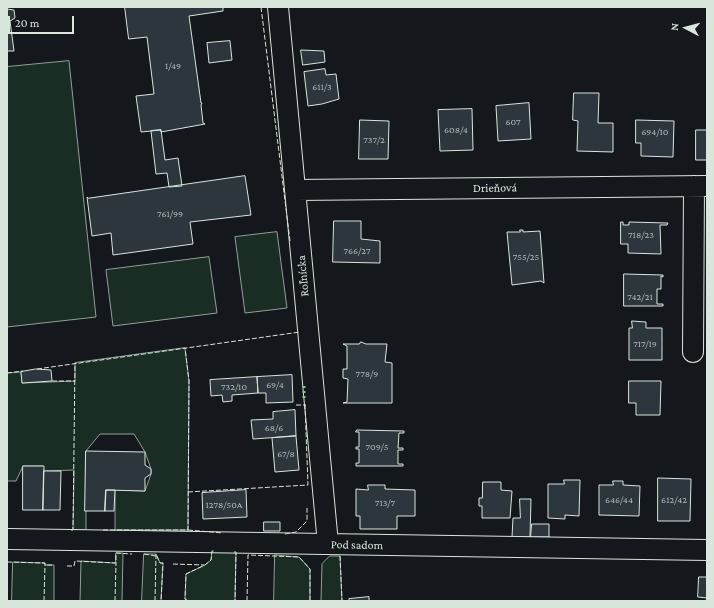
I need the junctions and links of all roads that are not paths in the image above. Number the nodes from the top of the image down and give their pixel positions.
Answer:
1 (278, 7) edge
2 (701, 186) edge
3 (295, 190) junction
4 (693, 352) dead end
5 (7, 539) edge
6 (328, 544) junction
7 (707, 550) edge

1 - 3 street, Roľnícka
2 - 3 street, Drieňová
2 - 4 street, Drieňová
3 - 6 street, Roľnícka
5 - 6 street, Pod sadom
6 - 7 street, Pod sadom

